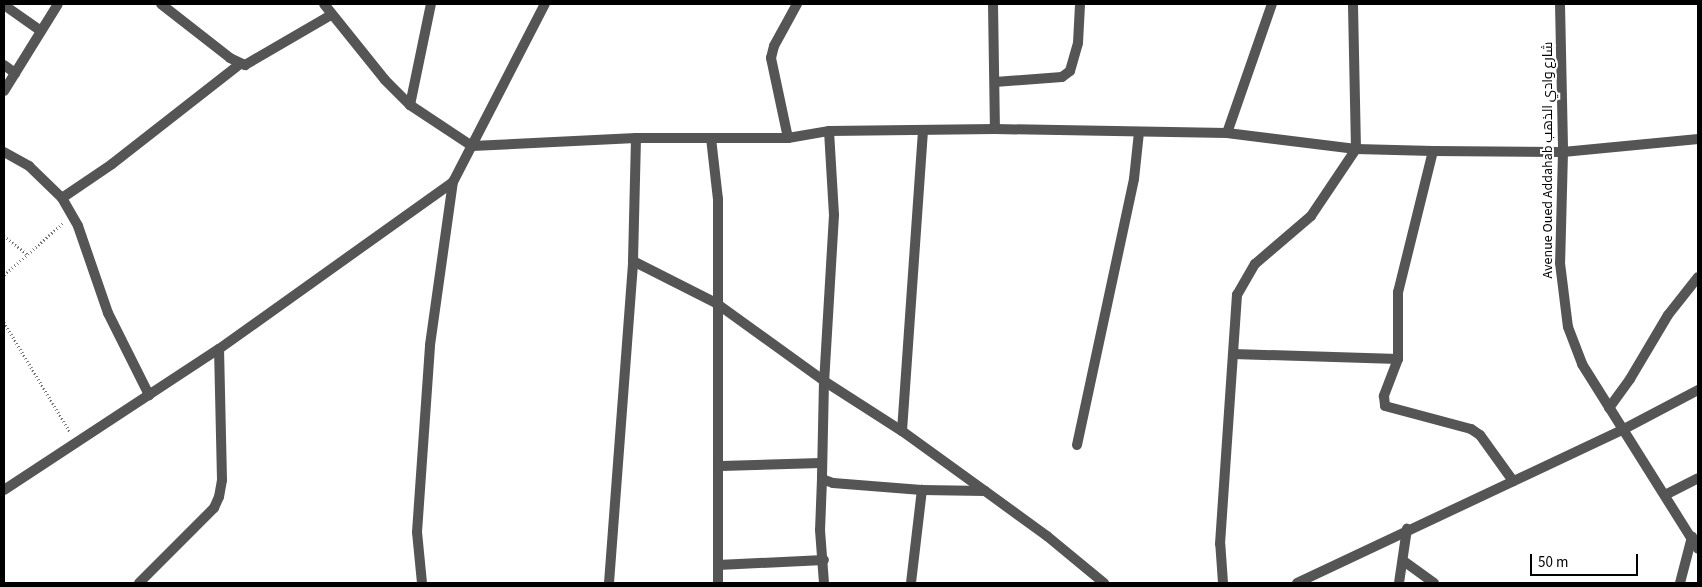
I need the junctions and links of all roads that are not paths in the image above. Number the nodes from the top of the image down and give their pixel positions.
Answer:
1 (58, 4) edge
2 (162, 4) edge
3 (324, 4) edge
4 (431, 4) edge
5 (545, 4) edge
6 (797, 4) edge
7 (994, 4) edge
8 (1080, 4) edge
9 (1272, 4) edge
10 (1353, 4) edge
11 (1560, 4) edge
12 (4, 5) edge
13 (331, 15) junction
14 (41, 31) junction
15 (240, 64) junction
16 (4, 65) edge
17 (15, 73) junction
18 (995, 82) junction
19 (4, 91) edge
20 (410, 105) junction
21 (995, 129) junction
22 (829, 131) junction
23 (923, 132) junction
24 (1139, 132) junction
25 (1227, 133) junction
26 (636, 138) junction
27 (711, 138) junction
28 (788, 138) junction
29 (1698, 139) edge
30 (472, 146) junction
31 (1356, 149) junction
32 (1433, 151) junction
33 (4, 152) edge
34 (1563, 152) junction
35 (453, 182) junction
36 (62, 198) junction
37 (633, 261) junction
38 (1698, 277) edge
39 (716, 303) junction
40 (219, 349) junction
41 (1233, 354) junction
42 (1398, 359) junction
43 (824, 381) junction
44 (1698, 390) edge
45 (148, 395) junction
46 (1609, 408) junction
47 (1624, 429) junction
48 (902, 431) junction
49 (1077, 445) dead end
50 (821, 463) junction
51 (720, 466) junction
52 (1698, 478) edge
53 (822, 479) junction
54 (1513, 481) junction
55 (4, 490) edge
56 (922, 490) junction
57 (985, 491) junction
58 (1665, 495) junction
59 (1407, 529) junction
60 (1692, 537) junction
61 (1698, 549) edge
62 (824, 560) junction
63 (1405, 562) junction
64 (718, 565) junction
65 (139, 583) edge
66 (422, 583) edge
67 (609, 583) edge
68 (718, 583) edge
69 (824, 583) edge
70 (911, 583) edge
71 (1104, 583) edge
72 (1223, 583) edge
73 (1297, 583) edge
74 (1399, 583) edge
75 (1434, 583) edge
76 (1680, 583) edge

1 - 14 street
2 - 15 street
3 - 13 street
4 - 20 street
5 - 30 street
6 - 28 street
7 - 18 street
8 - 18 street
9 - 25 street
10 - 31 street
11 - 34 street, Avenue Oued Addahab شارع وادي الذهب
12 - 14 street
13 - 15 street
13 - 20 street
14 - 17 street
15 - 36 street
16 - 17 street
17 - 19 street
18 - 21 street
20 - 30 street
21 - 23 street
21 - 24 street
22 - 23 street
22 - 28 street
22 - 43 street
23 - 48 street
24 - 25 street
24 - 49 street
25 - 31 street
26 - 27 street
26 - 30 street
26 - 37 street
27 - 28 street
27 - 39 street
29 - 34 street
30 - 35 street
31 - 32 street
31 - 41 street
32 - 34 street
32 - 42 street
33 - 36 street
34 - 46 street, Avenue Oued Addahab شارع وادي الذهب
35 - 40 street
35 - 66 street
36 - 45 street
37 - 39 street
37 - 67 street
38 - 46 street
39 - 43 street
39 - 51 street
40 - 45 street
40 - 65 street
41 - 42 street
41 - 72 street
42 - 54 street
43 - 48 street
43 - 50 street
44 - 47 street
45 - 55 street
46 - 47 street, Avenue Oued Addahab شارع وادي الذهب
47 - 54 street
47 - 58 street, Avenue Oued Addahab شارع وادي الذهب
48 - 57 street
50 - 51 street
50 - 53 street
51 - 64 street
52 - 58 street
53 - 56 street
53 - 62 street
54 - 59 street
56 - 57 street
56 - 70 street
57 - 71 street
58 - 60 street, Avenue Oued Addahab شارع وادي الذهب
59 - 63 street
59 - 73 street
60 - 61 street, Avenue Oued Addahab شارع وادي الذهب
60 - 76 street
62 - 64 street
62 - 69 street
63 - 74 street
63 - 75 street
64 - 68 street

